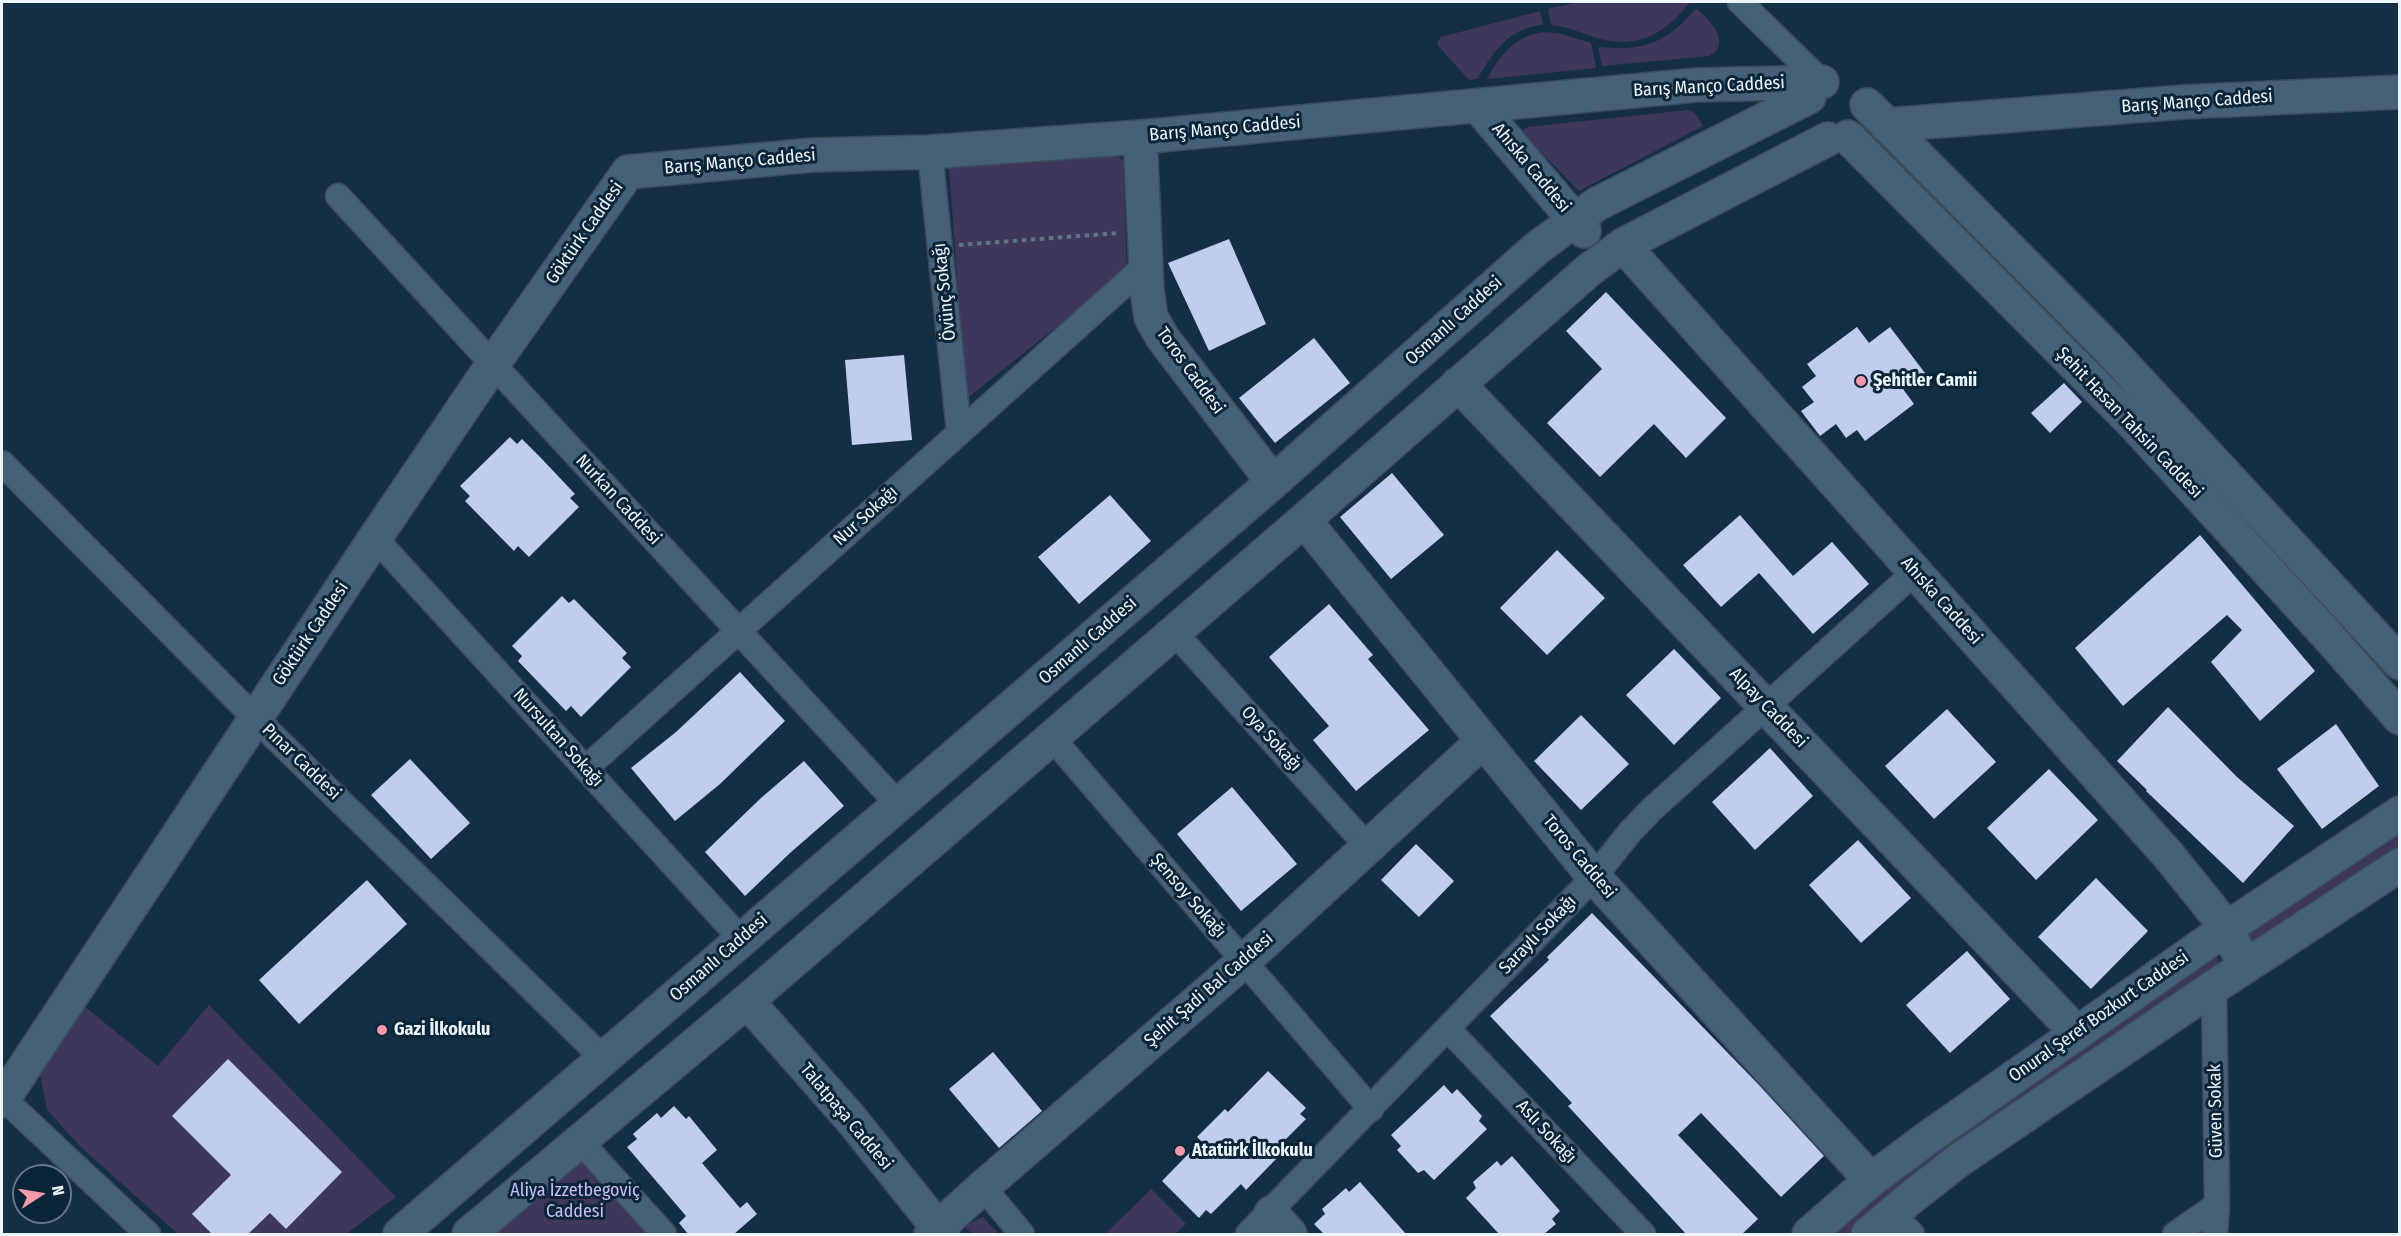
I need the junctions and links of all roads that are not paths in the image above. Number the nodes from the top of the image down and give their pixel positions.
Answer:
1 (1740, 2) edge
2 (1815, 90) junction
3 (2400, 92) edge
4 (1478, 106) junction
5 (1877, 115) junction
6 (1140, 137) junction
7 (1838, 138) junction
8 (930, 152) junction
9 (628, 172) joint
10 (338, 196) dead end
11 (1585, 218) junction
12 (1623, 245) junction
13 (1146, 265) junction
14 (492, 364) junction
15 (1458, 384) junction
16 (959, 432) junction
17 (2, 463) edge
18 (1273, 482) junction
19 (1304, 520) junction
20 (375, 538) junction
21 (1915, 572) junction
22 (738, 631) junction
23 (1174, 632) junction
24 (2400, 663) edge
25 (1766, 706) junction
26 (255, 718) junction
27 (2400, 718) edge
28 (1052, 738) junction
29 (1484, 741) junction
30 (586, 768) junction
31 (898, 804) junction
32 (2400, 813) edge
33 (1368, 847) junction
34 (2400, 865) edge
35 (1594, 877) junction
36 (2227, 928) junction
37 (741, 939) junction
38 (1244, 961) junction
39 (2245, 967) junction
40 (2214, 987) junction
41 (747, 1001) junction
42 (1448, 1029) junction
43 (2077, 1033) junction
44 (603, 1058) junction
45 (2, 1100) edge
46 (1371, 1109) junction
47 (580, 1142) junction
48 (1871, 1180) junction
49 (983, 1187) junction
50 (2217, 1205) junction
51 (1270, 1227) edge
52 (1891, 1228) edge
53 (410, 1232) edge
54 (938, 1233) edge
55 (147, 1234) edge
56 (469, 1234) edge
57 (664, 1234) edge
58 (1022, 1234) edge
59 (1643, 1234) edge
60 (1809, 1234) edge
61 (2175, 1234) edge
62 (2215, 1234) edge

1 - 2 street
2 - 4 street, Barış Manço Caddesi
2 - 5 street
2 - 7 street
2 - 11 street, Osmanlı Caddesi
3 - 5 street, Barış Manço Caddesi
4 - 6 street, Barış Manço Caddesi
4 - 11 street, Ahıska Caddesi
5 - 7 street
5 - 24 street, Şehit Hasan Tahsin Caddesi
6 - 8 street, Barış Manço Caddesi
6 - 13 street, Toros Caddesi
7 - 12 street
7 - 27 street, Şehit Hasan Tahsin Caddesi
8 - 9 street, Barış Manço Caddesi
8 - 16 street, Övünç Sokağı
9 - 14 street, Göktürk Caddesi
10 - 14 street, Nurkan Caddesi
11 - 12 street, Ahıska Caddesi
11 - 18 street, Osmanlı Caddesi
12 - 15 street
12 - 21 street, Ahıska Caddesi
13 - 16 street, Nur Sokağı
13 - 18 street, Toros Caddesi
14 - 20 street, Göktürk Caddesi
14 - 22 street, Nurkan Caddesi
15 - 19 street
15 - 25 street, Alpay Caddesi
16 - 22 street, Nur Sokağı
17 - 26 street, Pınar Caddesi
18 - 31 street, Osmanlı Caddesi
19 - 23 street
19 - 29 street, Toros Caddesi
20 - 26 street, Göktürk Caddesi
20 - 30 street, Nursultan Sokağı
21 - 25 street, Saraylı Sokağı
21 - 36 street, Ahıska Caddesi
22 - 30 street, Nur Sokağı
22 - 31 street, Nurkan Caddesi
23 - 28 street
23 - 33 street, Oya Sokağı
25 - 35 street, Saraylı Sokağı
25 - 43 street, Alpay Caddesi
26 - 44 street, Pınar Caddesi
26 - 45 street, Göktürk Caddesi
28 - 38 street, Şensoy Sokağı
28 - 41 street
29 - 33 street, Şehit Şadi Bal Caddesi
29 - 35 street, Toros Caddesi
30 - 37 street, Nursultan Sokağı
31 - 37 street, Osmanlı Caddesi
32 - 36 street, Onural Şeref Bozkurt Caddesi
33 - 38 street, Şehit Şadi Bal Caddesi
34 - 39 street
35 - 42 street, Saraylı Sokağı
35 - 48 street, Toros Caddesi
36 - 39 street, Ahıska Caddesi
36 - 43 street, Onural Şeref Bozkurt Caddesi
37 - 44 street, Osmanlı Caddesi
38 - 46 street, Şensoy Sokağı
38 - 49 street, Şehit Şadi Bal Caddesi
39 - 40 street
40 - 50 street, Güven Sokak
40 - 52 street
41 - 47 street
41 - 54 street, Talatpaşa Caddesi
42 - 46 street, Saraylı Sokağı
42 - 59 street, Aslı Sokağı
43 - 48 street, Onural Şeref Bozkurt Caddesi
44 - 53 street, Osmanlı Caddesi
45 - 55 street
46 - 51 street, Saraylı Sokağı
47 - 56 street
47 - 57 street
48 - 60 street, Onural Şeref Bozkurt Caddesi
49 - 54 street, Şehit Şadi Bal Caddesi
49 - 58 street
50 - 61 street
50 - 62 street, Güven Sokak

